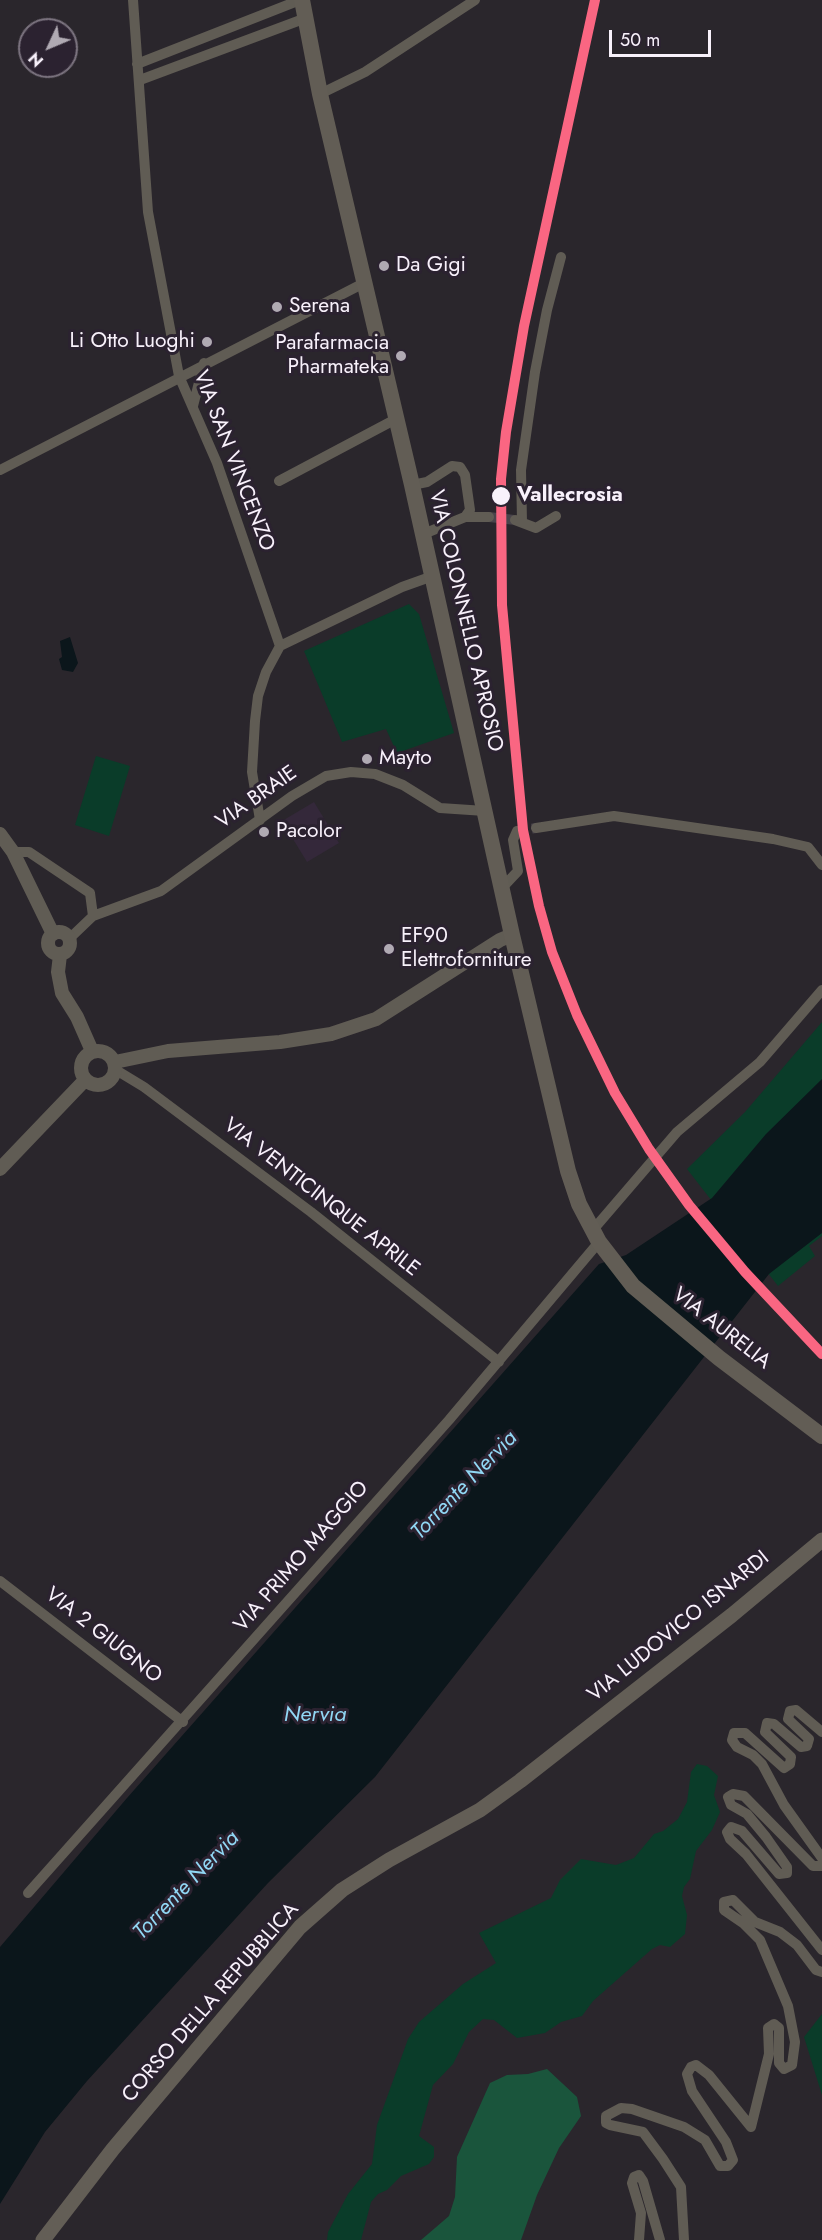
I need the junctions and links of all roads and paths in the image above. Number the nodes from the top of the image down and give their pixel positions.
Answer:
1 (133, 0) edge
2 (301, 0) edge
3 (475, 0) edge
4 (306, 18) junction
5 (137, 64) junction
6 (140, 80) junction
7 (320, 94) junction
8 (561, 257) dead end
9 (364, 282) junction
10 (204, 363) junction
11 (179, 376) junction
12 (193, 406) junction
13 (396, 419) junction
14 (0, 470) edge
15 (279, 481) dead end
16 (412, 485) junction
17 (489, 516) tunnel mouth
18 (556, 516) dead end
19 (465, 517) junction
20 (421, 535) junction
21 (430, 577) junction
22 (280, 646) junction
23 (484, 811) junction
24 (260, 820) junction
25 (536, 828) tunnel mouth
26 (518, 831) dead end
27 (1, 836) edge
28 (13, 852) junction
29 (822, 865) edge
30 (502, 888) junction
31 (93, 916) junction
32 (53, 934) junction
33 (512, 935) junction
34 (70, 938) junction
35 (60, 955) junction
36 (822, 990) edge
37 (92, 1051) junction
38 (116, 1066) junction
39 (85, 1080) junction
40 (0, 1169) edge
41 (598, 1240) junction
42 (499, 1362) junction
43 (822, 1436) edge
44 (822, 1540) edge
45 (0, 1581) edge
46 (183, 1722) junction
47 (822, 1732) edge
48 (562, 1748) joint
49 (822, 1858) edge
50 (822, 1866) edge
51 (28, 1893) dead end
52 (822, 1950) edge
53 (822, 1971) edge
54 (43, 2240) edge
55 (639, 2240) edge
56 (660, 2240) edge
57 (684, 2240) edge

1 - 5 street, VIA SAN VINCENZO
2 - 4 main road, VIA COLONNELLO APROSIO
2 - 5 street
3 - 7 street
4 - 6 street
4 - 7 main road, VIA COLONNELLO APROSIO
5 - 6 street, VIA SAN VINCENZO
6 - 11 street, VIA SAN VINCENZO
7 - 9 main road, VIA COLONNELLO APROSIO
8 - 18 street
9 - 10 street
9 - 13 main road, VIA COLONNELLO APROSIO
10 - 11 street
10 - 12 street
11 - 12 street, VIA SAN VINCENZO
11 - 14 street
12 - 22 street, VIA SAN VINCENZO
13 - 15 street
13 - 16 main road, VIA COLONNELLO APROSIO
16 - 19 street
16 - 20 main road, VIA COLONNELLO APROSIO
17 - 19 street
19 - 20 street
20 - 21 main road, VIA COLONNELLO APROSIO
21 - 22 street
21 - 23 main road, VIA COLONNELLO APROSIO
22 - 24 street
23 - 24 street, VIA BRAIE
23 - 30 main road, VIA COLONNELLO APROSIO
24 - 31 street, VIA BRAIE
25 - 29 street
26 - 30 street
27 - 28 street
28 - 31 street
28 - 32 street
30 - 33 main road, VIA COLONNELLO APROSIO
31 - 34 street, VIA BRAIE
32 - 34 street
32 - 35 street
33 - 38 street
33 - 41 main road, VIA COLONNELLO APROSIO
34 - 35 street
35 - 37 street
36 - 41 street, VIA PRIMO MAGGIO
37 - 38 street
37 - 39 street
38 - 39 street
38 - 42 street, VIA VENTICINQUE APRILE
39 - 40 street
41 - 42 street, VIA PRIMO MAGGIO
41 - 43 main road, VIA AURELIA
42 - 46 street, VIA PRIMO MAGGIO
44 - 48 main road, VIA LUDOVICO ISNARDI
45 - 46 street, VIA 2 GIUGNO
46 - 51 street, VIA PRIMO MAGGIO
47 - 49 street
48 - 54 main road, CORSO DELLA REPUBBLICA
50 - 52 street
53 - 57 street
55 - 56 street

